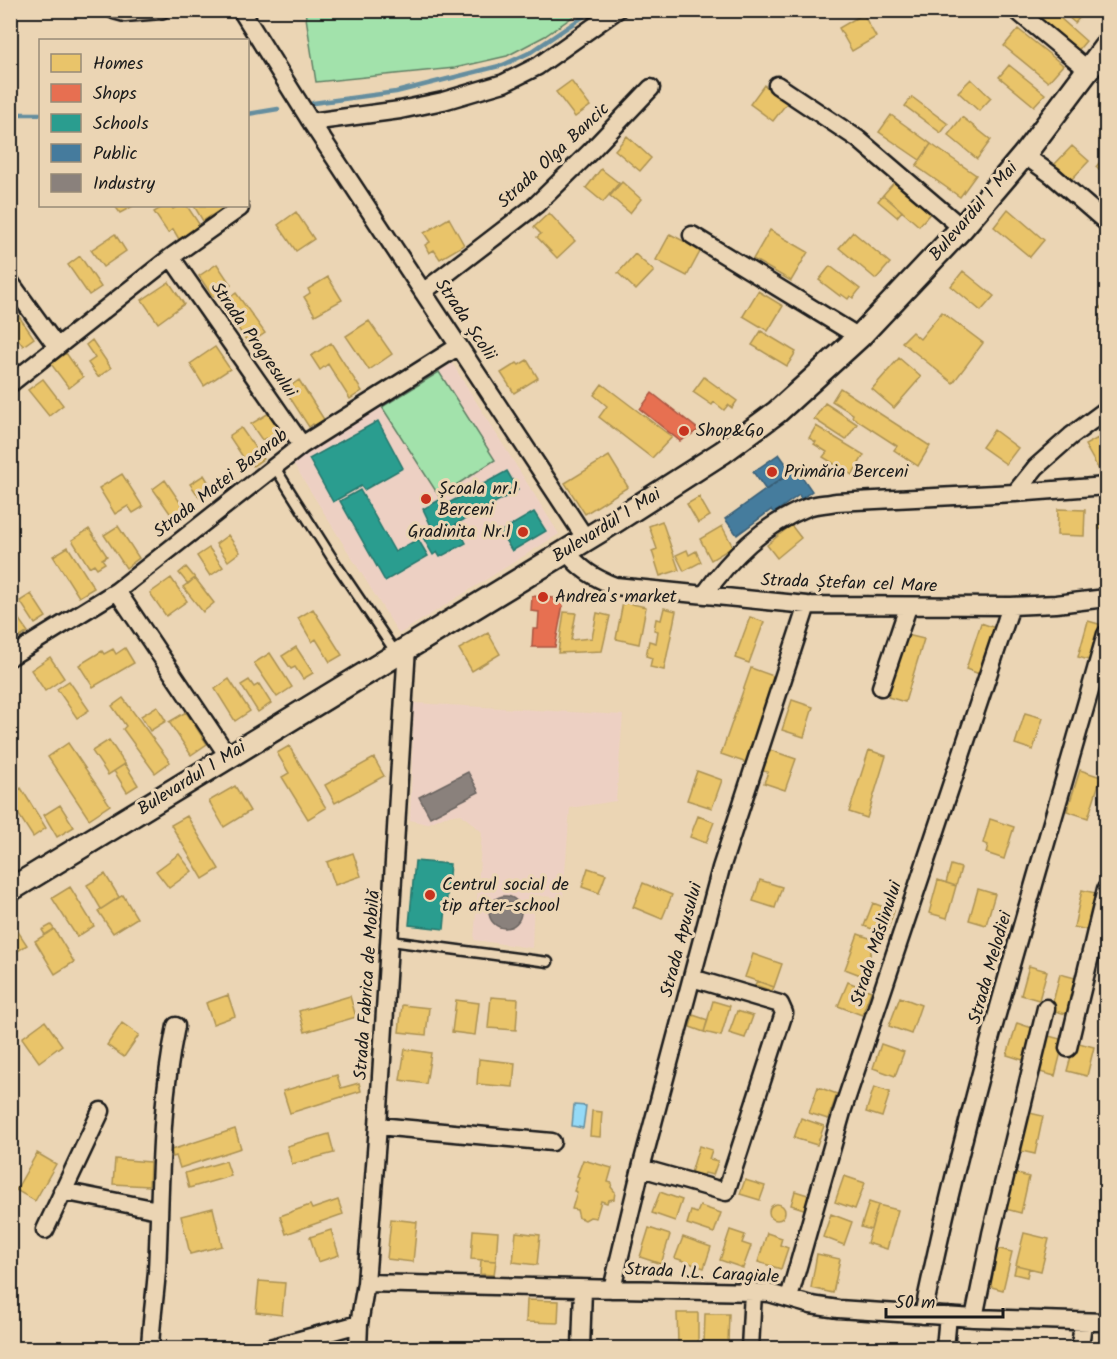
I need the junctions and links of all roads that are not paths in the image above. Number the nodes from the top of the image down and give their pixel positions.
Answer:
1 (114, 10) edge
2 (161, 10) edge
3 (241, 10) edge
4 (617, 10) edge
5 (1016, 10) edge
6 (1107, 46) edge
7 (1088, 70) junction
8 (777, 86) dead end
9 (651, 88) dead end
10 (310, 122) junction
11 (1024, 155) junction
12 (240, 208) dead end
13 (1107, 222) edge
14 (962, 228) junction
15 (692, 235) dead end
16 (171, 257) junction
17 (10, 282) edge
18 (423, 292) junction
19 (860, 337) junction
20 (459, 346) junction
21 (57, 347) junction
22 (10, 384) edge
23 (1107, 410) edge
24 (302, 445) junction
25 (274, 466) junction
26 (1107, 486) edge
27 (1015, 493) junction
28 (586, 539) junction
29 (566, 551) junction
30 (117, 591) junction
31 (704, 595) junction
32 (1107, 598) edge
33 (807, 605) junction
34 (1011, 606) junction
35 (908, 607) junction
36 (1107, 634) edge
37 (402, 650) junction
38 (10, 657) edge
39 (881, 687) dead end
40 (228, 756) junction
41 (1107, 889) edge
42 (10, 890) edge
43 (391, 941) junction
44 (548, 962) dead end
45 (692, 978) junction
46 (1046, 1008) dead end
47 (176, 1026) dead end
48 (1068, 1048) dead end
49 (101, 1111) dead end
50 (378, 1126) junction
51 (552, 1142) dead end
52 (641, 1168) junction
53 (62, 1191) junction
54 (158, 1210) junction
55 (45, 1230) dead end
56 (366, 1283) junction
57 (583, 1289) junction
58 (612, 1289) junction
59 (753, 1292) junction
60 (789, 1298) junction
61 (923, 1315) junction
62 (948, 1316) junction
63 (974, 1318) junction
64 (1083, 1322) junction
65 (1107, 1322) edge
66 (359, 1324) junction
67 (150, 1348) edge
68 (270, 1348) edge
69 (358, 1348) edge
70 (581, 1348) edge
71 (750, 1348) edge
72 (945, 1348) edge
73 (1080, 1348) edge

1 - 2 street
3 - 10 street, Strada Școlii
4 - 10 street
5 - 7 street
6 - 7 main road, Bulevardul 1 Mai
7 - 11 main road, Bulevardul 1 Mai
8 - 14 street
9 - 18 street, Strada Olga Bancic
10 - 18 street, Strada Școlii
11 - 13 street
11 - 14 main road, Bulevardul 1 Mai
12 - 16 street
14 - 19 main road, Bulevardul 1 Mai
15 - 19 street
16 - 21 street
16 - 24 street, Strada Progresului
17 - 21 street
18 - 20 street, Strada Școlii
19 - 28 main road, Bulevardul 1 Mai
20 - 24 street, Strada Matei Basarab
20 - 28 street, Strada Școlii
21 - 22 street
23 - 27 street
24 - 25 street, Strada Matei Basarab
25 - 30 street, Strada Matei Basarab
25 - 37 lane
26 - 27 street
27 - 31 street
28 - 29 main road, Bulevardul 1 Mai
29 - 31 street, Strada Ștefan cel Mare
29 - 37 main road, Bulevardul 1 Mai
30 - 38 street, Strada Matei Basarab
30 - 40 street
31 - 33 street, Strada Ștefan cel Mare
32 - 34 street, Strada Ștefan cel Mare
33 - 35 street, Strada Ștefan cel Mare
33 - 45 street, Strada Apusului
34 - 35 street, Strada Ștefan cel Mare
34 - 60 street, Strada Măslinului
35 - 39 street
36 - 61 street, Strada Melodiei
37 - 40 main road, Bulevardul 1 Mai
37 - 43 street, Strada Fabrica de Mobilă
40 - 42 main road, Bulevardul 1 Mai
41 - 48 street
43 - 44 lane
43 - 50 street, Strada Fabrica de Mobilă
45 - 52 street, Strada Apusului
45 - 52 street
46 - 63 street
47 - 54 street
49 - 53 street
50 - 51 street
50 - 56 street, Strada Fabrica de Mobilă
52 - 58 street, Strada Apusului
53 - 54 street
53 - 55 street
54 - 67 street
56 - 57 street, Strada I.L. Caragiale
56 - 66 street, Strada Fabrica de Mobilă
57 - 58 street, Strada I.L. Caragiale
57 - 70 street
58 - 59 street, Strada I.L. Caragiale
59 - 60 street, Strada I.L. Caragiale
59 - 71 street
60 - 61 street, Strada I.L. Caragiale
61 - 62 street, Strada I.L. Caragiale
62 - 63 street, Strada I.L. Caragiale
62 - 72 street
63 - 64 street, Strada I.L. Caragiale
64 - 65 street, Strada I.L. Caragiale
64 - 73 street
66 - 68 street
66 - 69 street, Strada Fabrica de Mobilă

